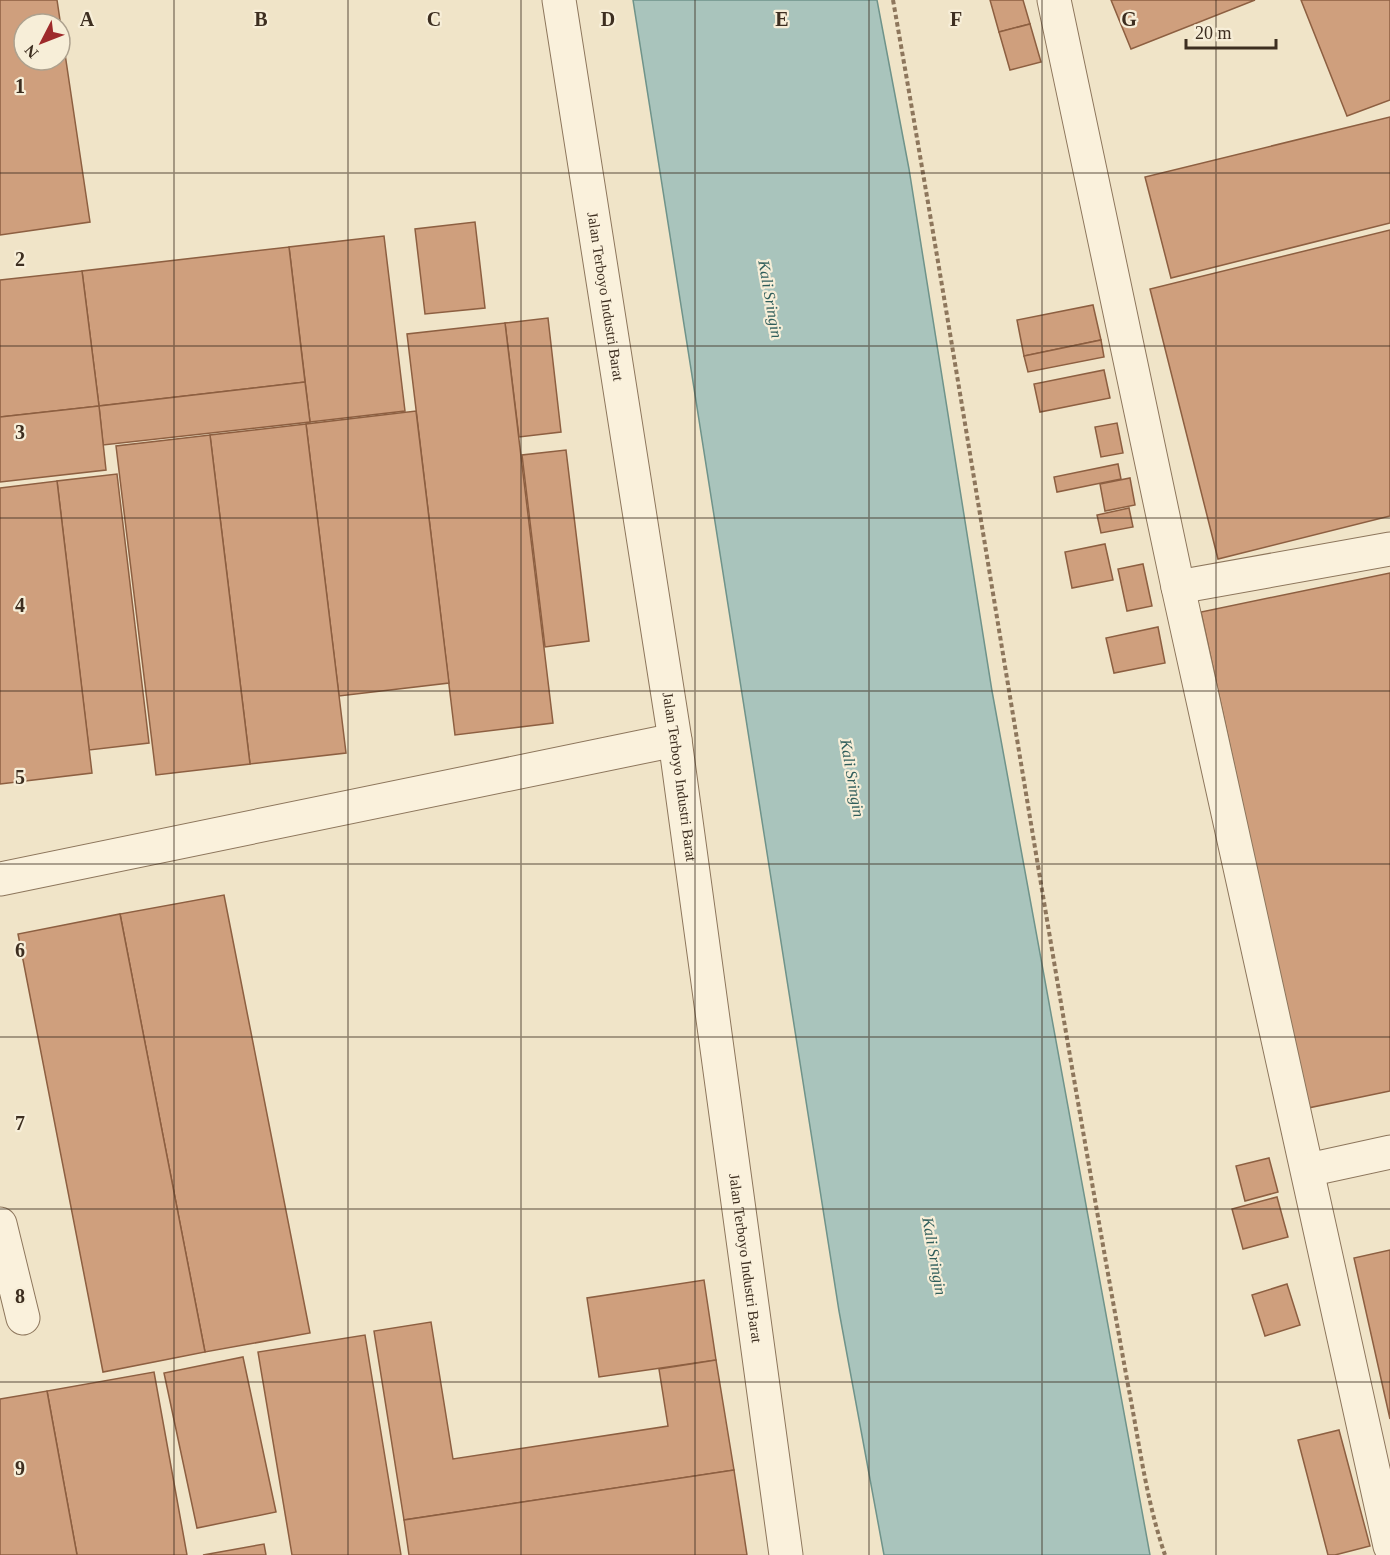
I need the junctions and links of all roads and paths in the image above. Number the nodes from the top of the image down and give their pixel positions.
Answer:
1 (559, 0) edge
2 (893, 0) edge
3 (1054, 0) edge
4 (1390, 549) edge
5 (1178, 587) junction
6 (675, 740) junction
7 (0, 879) edge
8 (1390, 1152) edge
9 (1308, 1170) junction
10 (0, 1224) edge
11 (23, 1318) dead end
12 (1390, 1546) edge
13 (786, 1555) edge
14 (1165, 1555) edge

1 - 6 lane, Jalan Terboyo Industri Barat
2 - 14 path
3 - 5 lane
4 - 5 lane
5 - 9 lane
6 - 7 lane
6 - 13 lane, Jalan Terboyo Industri Barat
8 - 9 lane
9 - 12 lane
10 - 11 lane

